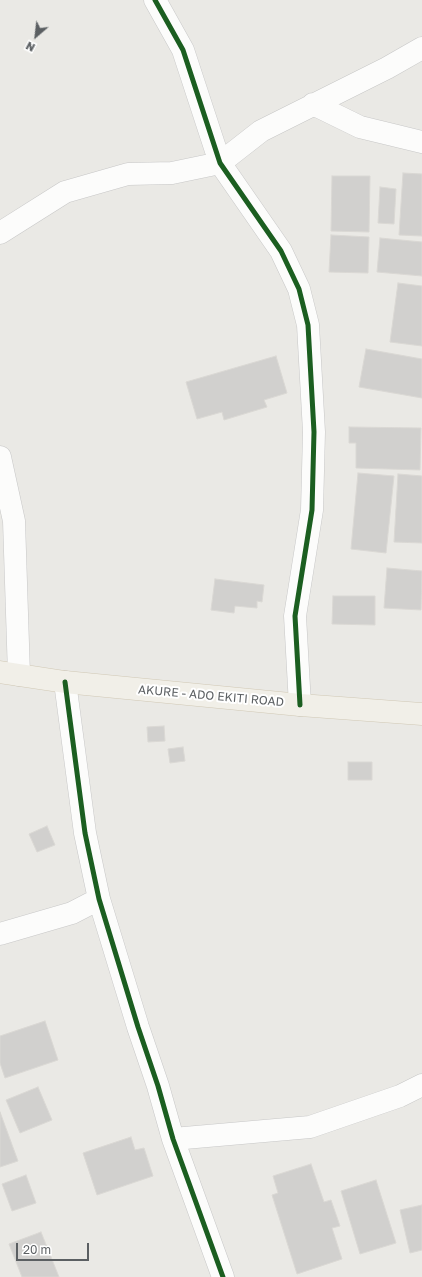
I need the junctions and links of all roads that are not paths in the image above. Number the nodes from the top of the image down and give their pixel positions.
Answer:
1 (155, 0) edge
2 (422, 48) edge
3 (313, 104) junction
4 (422, 142) edge
5 (220, 163) junction
6 (0, 233) edge
7 (0, 457) edge
8 (9, 673) edge
9 (65, 682) junction
10 (300, 705) junction
11 (422, 714) edge
12 (99, 900) junction
13 (0, 934) edge
14 (422, 1085) edge
15 (173, 1139) junction
16 (223, 1277) edge

1 - 5 street
2 - 3 street
3 - 4 street
3 - 5 street
5 - 6 street
5 - 10 street
7 - 8 street
8 - 9 main road, AKURE - ADO EKITI ROAD
9 - 10 main road, AKURE - ADO EKITI ROAD
9 - 12 street
10 - 11 main road, AKURE - ADO EKITI ROAD
12 - 13 street
12 - 15 street
14 - 15 street
15 - 16 street

